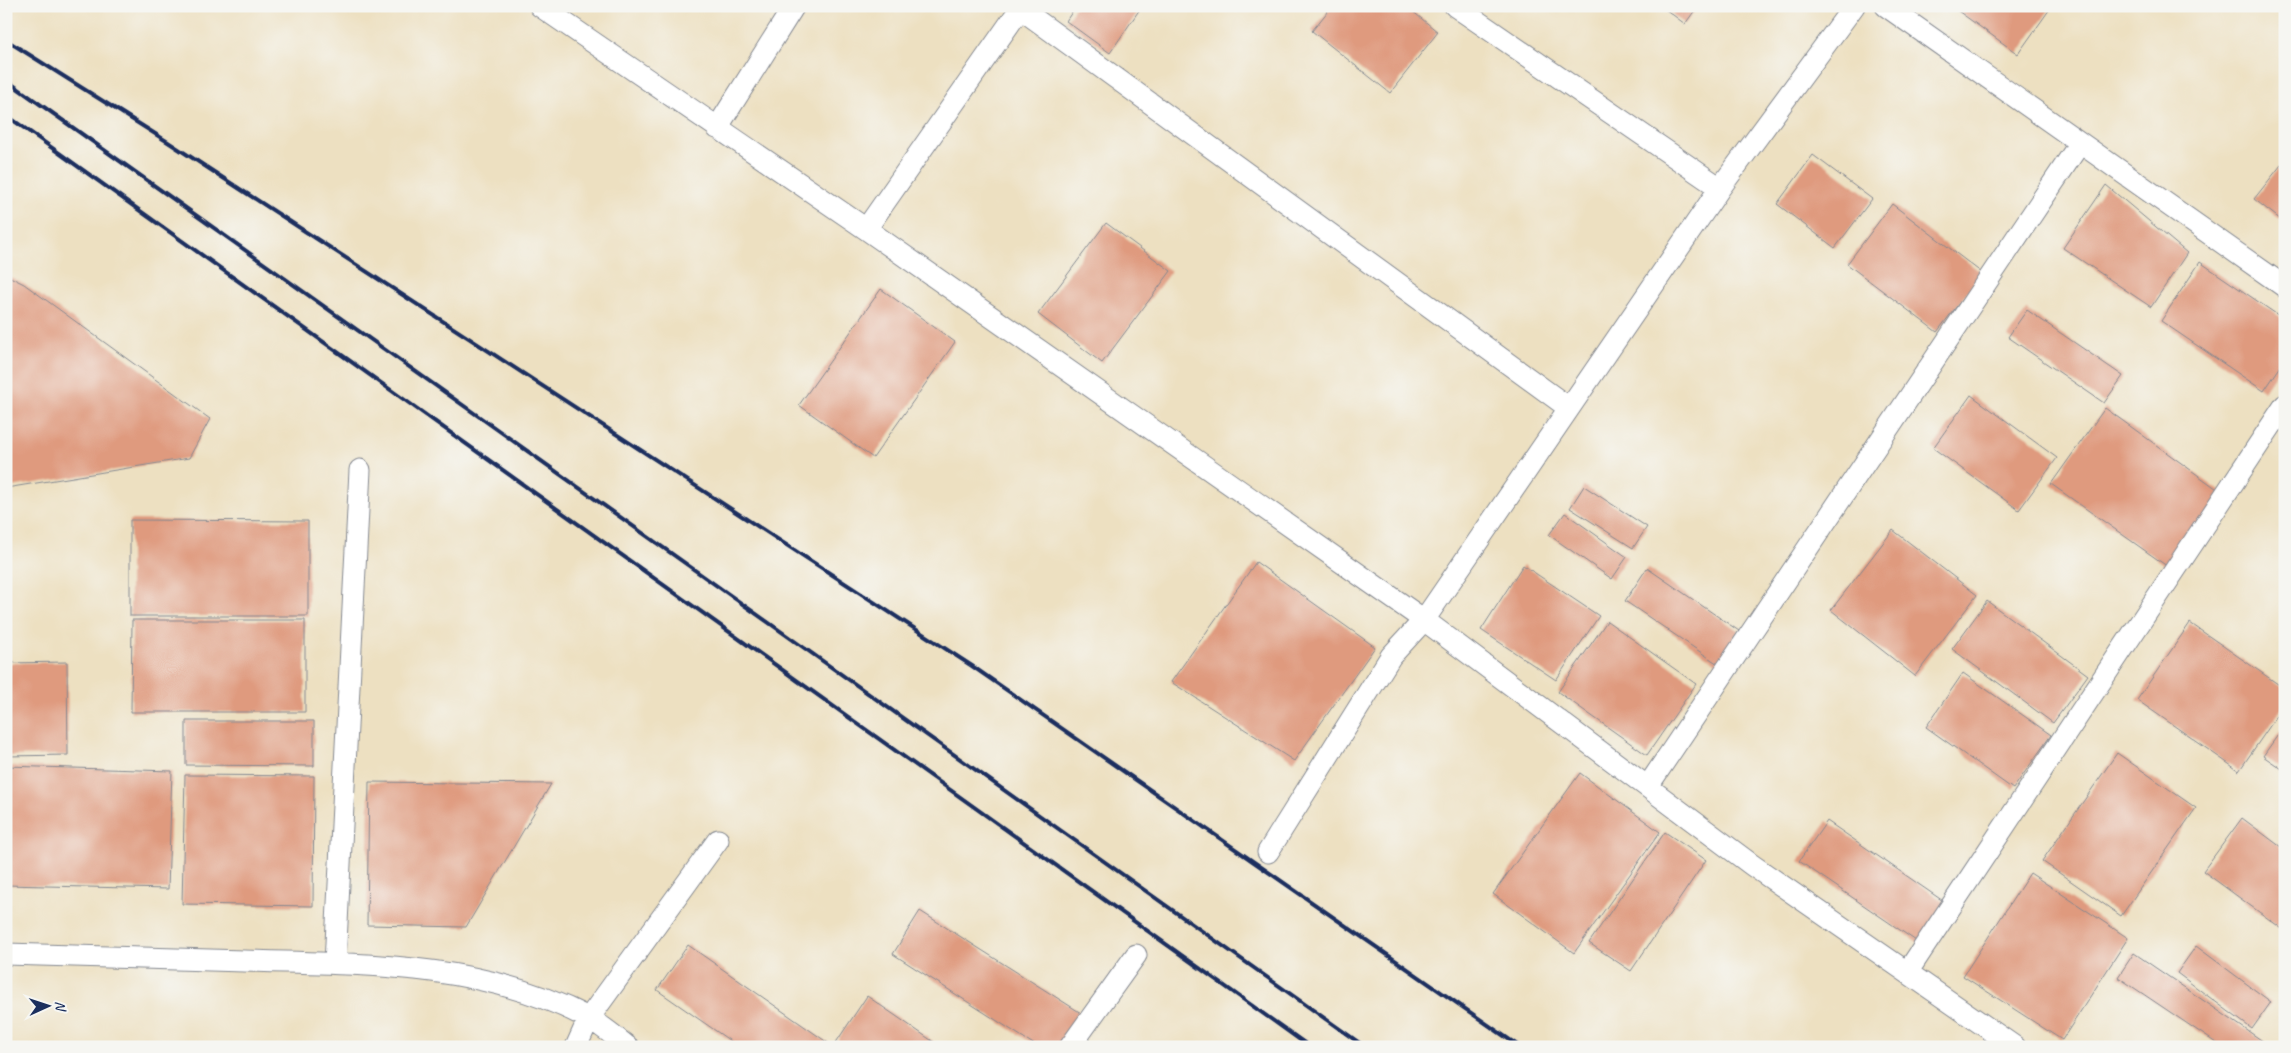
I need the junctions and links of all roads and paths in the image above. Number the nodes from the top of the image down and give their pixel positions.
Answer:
1 (794, 6) edge
2 (1455, 6) edge
3 (1854, 6) edge
4 (1886, 6) edge
5 (1022, 8) edge
6 (553, 10) edge
7 (717, 128) junction
8 (2080, 143) junction
9 (1720, 188) junction
10 (866, 229) junction
11 (2285, 287) edge
12 (2285, 405) edge
13 (1569, 408) junction
14 (360, 470) dead end
15 (1424, 620) junction
16 (1648, 786) junction
17 (718, 840) dead end
18 (1268, 852) dead end
19 (6, 954) edge
20 (1136, 955) dead end
21 (335, 963) junction
22 (1908, 971) junction
23 (589, 1018) junction
24 (576, 1047) edge
25 (628, 1047) edge
26 (1070, 1047) edge
27 (2015, 1047) edge

1 - 7 lane
2 - 9 lane
3 - 9 lane
4 - 8 lane
5 - 10 lane
5 - 13 lane
6 - 7 lane
7 - 10 lane
8 - 11 lane
8 - 16 lane
9 - 13 lane
10 - 15 lane
12 - 22 lane
13 - 15 lane
14 - 21 lane
15 - 16 lane
15 - 18 lane
16 - 22 lane
17 - 23 lane
19 - 21 lane
20 - 26 lane
21 - 23 lane
22 - 27 lane
23 - 24 lane
23 - 25 lane

